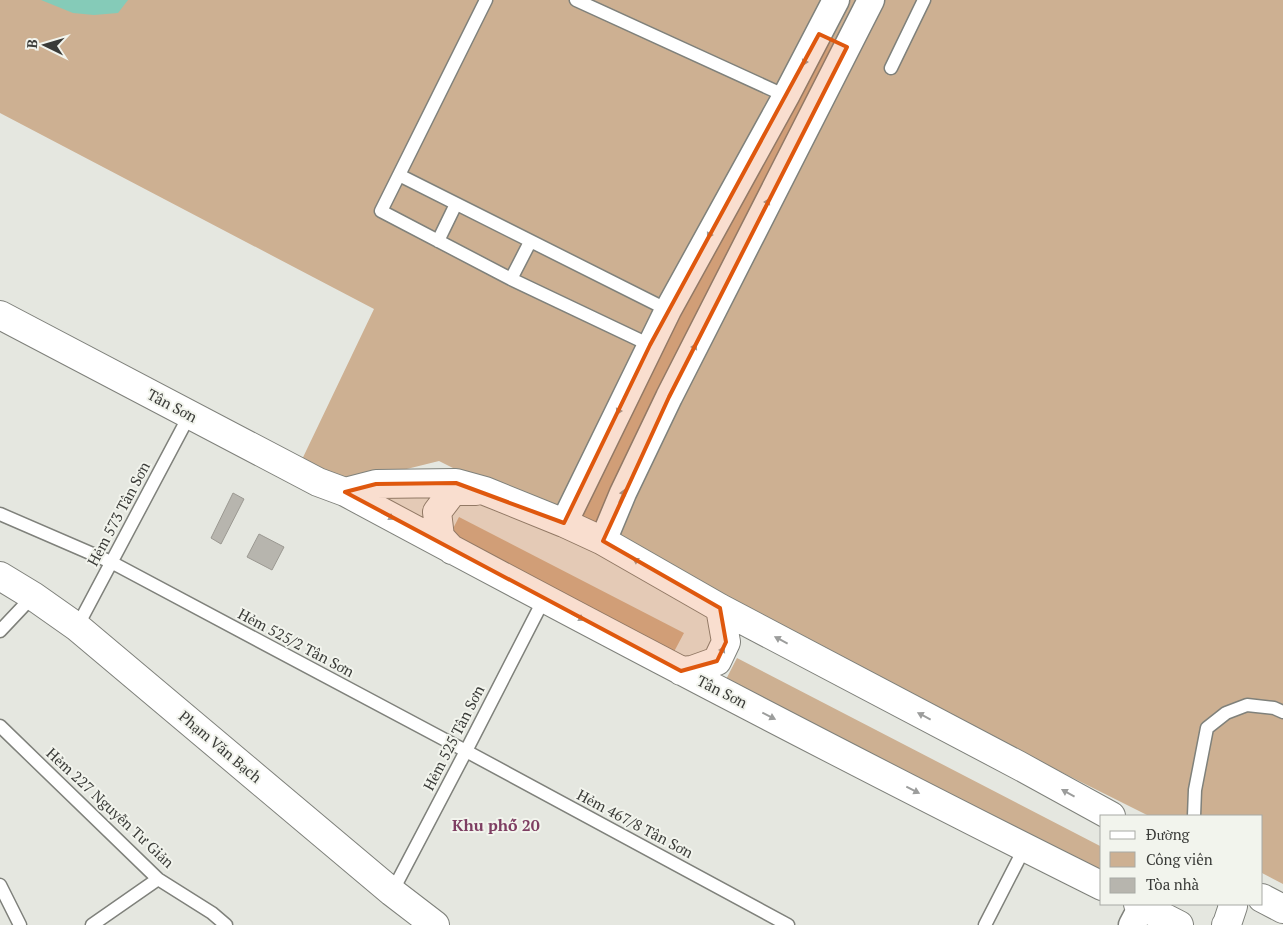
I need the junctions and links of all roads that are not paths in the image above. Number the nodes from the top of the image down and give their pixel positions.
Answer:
1 (486, 0) edge
2 (576, 0) edge
3 (836, 0) edge
4 (871, 0) edge
5 (924, 0) edge
6 (819, 34) junction
7 (847, 47) junction
8 (891, 68) dead end
9 (786, 96) junction
10 (399, 175) junction
11 (456, 204) junction
12 (438, 240) junction
13 (530, 242) junction
14 (511, 279) junction
15 (668, 310) junction
16 (0, 316) edge
17 (650, 346) junction
18 (634, 378) junction
19 (669, 397) junction
20 (189, 416) junction
21 (346, 492) junction
22 (485, 492) junction
23 (0, 514) edge
24 (564, 523) junction
25 (603, 541) junction
26 (452, 550) junction
27 (111, 562) junction
28 (0, 576) edge
29 (33, 596) junction
30 (544, 599) junction
31 (720, 608) junction
32 (77, 627) junction
33 (0, 631) edge
34 (681, 671) junction
35 (1283, 712) edge
36 (0, 726) edge
37 (466, 751) junction
38 (1108, 815) edge
39 (1194, 815) edge
40 (1025, 847) junction
41 (158, 878) junction
42 (1100, 885) edge
43 (1, 890) edge
44 (392, 892) junction
45 (1263, 899) edge
46 (1232, 905) edge
47 (1283, 909) edge
48 (1137, 911) edge
49 (1283, 920) edge
50 (20, 925) edge
51 (92, 925) edge
52 (226, 925) edge
53 (435, 925) edge
54 (788, 925) edge
55 (986, 925) edge
56 (1179, 925) edge
57 (1226, 925) edge
58 (1273, 925) edge

1 - 10 lane
2 - 9 lane
3 - 6 street
4 - 7 street
5 - 8 lane
6 - 7 street
6 -> 9 street
19 -> 7 street
9 -> 15 street
10 - 11 lane
10 - 12 lane
11 - 12 lane
11 - 13 lane
12 - 14 lane
13 - 14 lane
13 - 15 lane
14 - 17 lane
15 - 17 street
16 - 20 street, Tân Sơn
17 - 18 street
18 - 19 street
18 -> 24 street
25 -> 19 street
20 - 21 street, Tân Sơn
20 - 27 lane, Hẻm 573 Tân Sơn
21 - 22 street
21 -> 26 street, Tân Sơn
22 - 24 street
22 - 26 street
23 - 27 lane, Hẻm 525/2 Tân Sơn
24 - 25 street
31 -> 25 street
26 - 30 street, Tân Sơn
27 - 32 lane, Hẻm 573 Tân Sơn
27 - 37 lane, Hẻm 525/2 Tân Sơn
28 - 29 street, Phạm Văn Bạch
29 - 32 street, Phạm Văn Bạch
29 - 33 lane
30 -> 34 street, Tân Sơn
30 - 37 lane, Hẻm 525 Tân Sơn
34 -> 31 street
38 -> 31 street
32 - 44 street, Phạm Văn Bạch
34 -> 40 street, Tân Sơn
35 - 39 lane
36 - 41 lane, Hẻm 227 Nguyễn Tư Giản
37 - 44 lane, Hẻm 525 Tân Sơn
37 - 54 lane, Hẻm 467/8 Tân Sơn
40 - 42 street, Tân Sơn
40 - 55 lane
41 - 51 lane
41 - 52 lane, Hẻm 227 Nguyễn Tư Giản
43 - 50 lane
44 - 53 street, Phạm Văn Bạch
45 - 47 street
46 - 57 street
48 - 56 street
49 - 58 street

